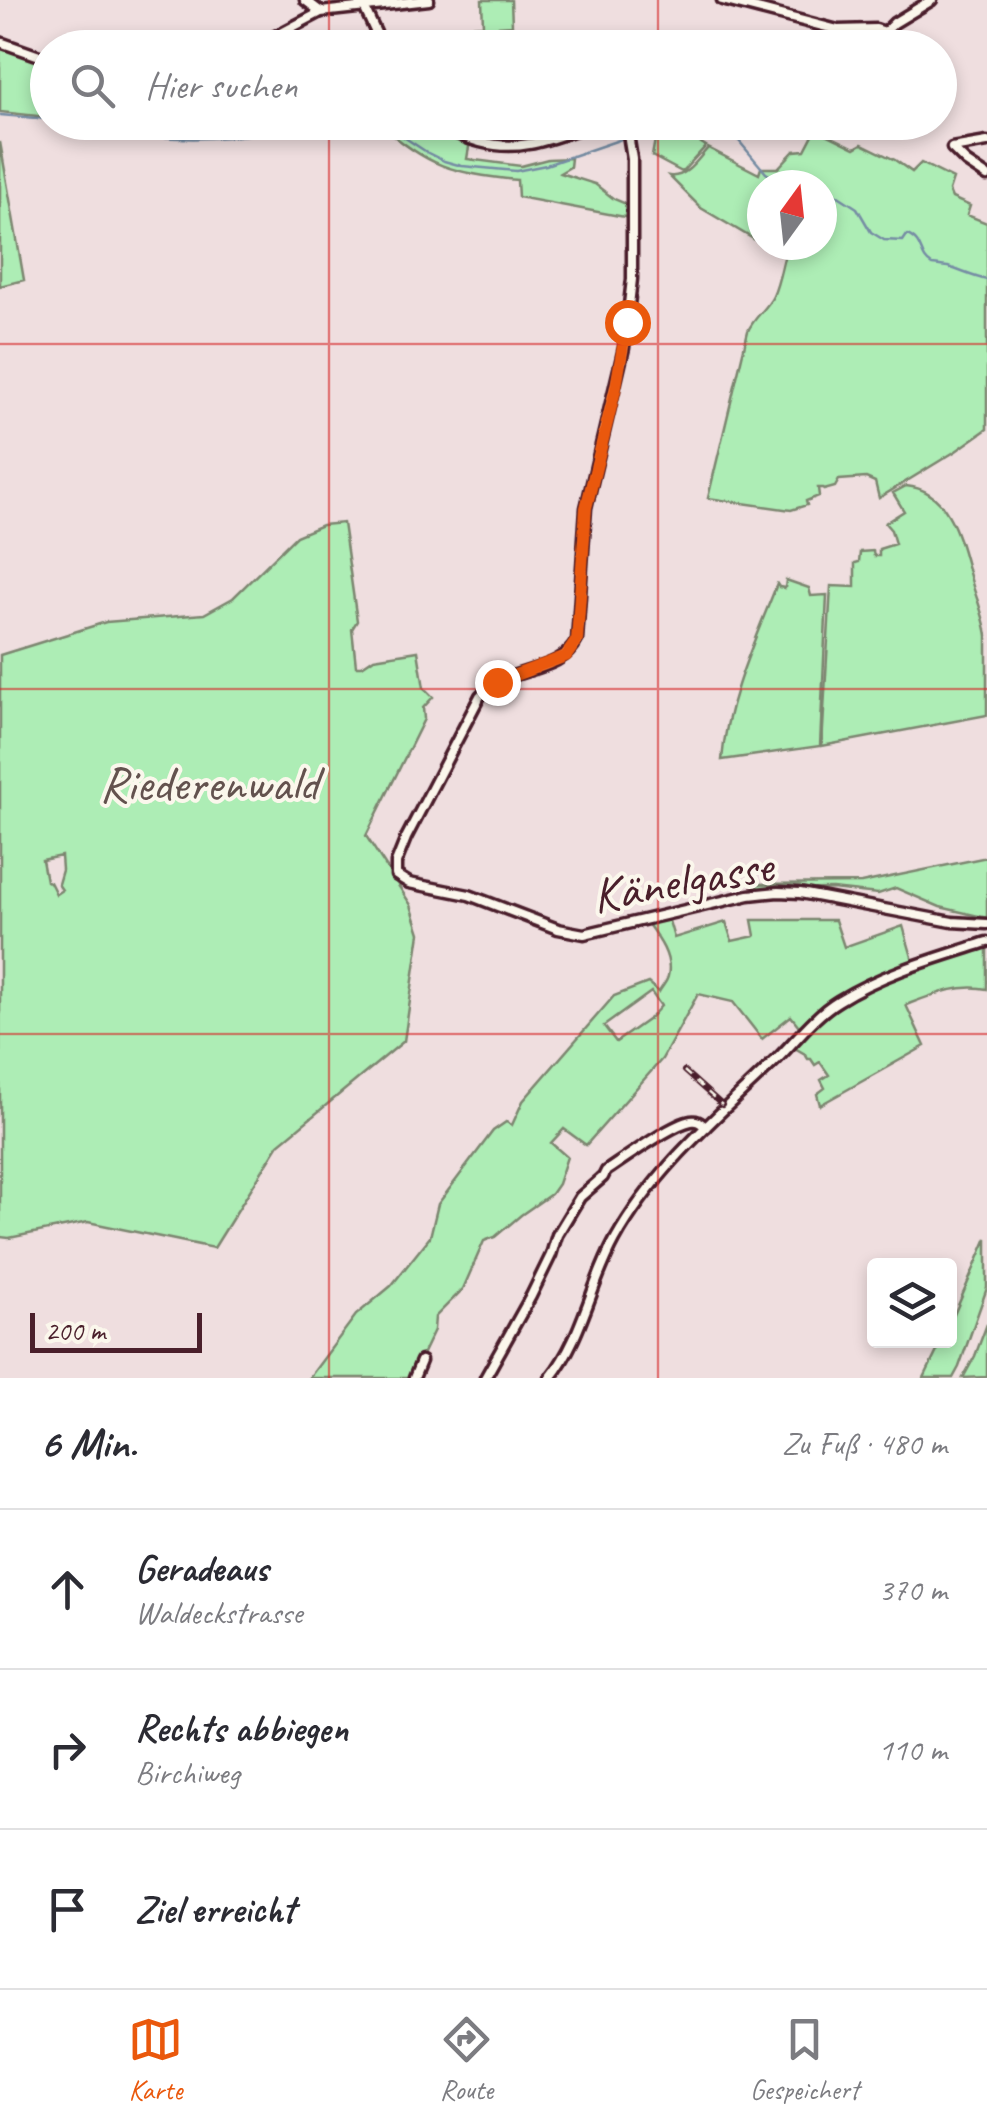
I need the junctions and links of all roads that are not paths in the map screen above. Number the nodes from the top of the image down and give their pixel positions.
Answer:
1 (305, 0) edge
2 (429, 0) edge
3 (722, 0) edge
4 (932, 0) edge
5 (366, 7) junction
6 (321, 12) junction
7 (287, 30) edge
8 (376, 30) edge
9 (838, 30) edge
10 (838, 30) edge
11 (879, 30) edge
12 (886, 30) edge
13 (0, 42) edge
14 (30, 53) edge
15 (474, 140) edge
16 (543, 140) edge
17 (629, 140) edge
18 (987, 142) edge
19 (987, 176) edge
20 (987, 924) edge
21 (987, 942) edge
22 (706, 1127) junction
23 (421, 1361) dead end
24 (414, 1378) edge
25 (484, 1378) edge
26 (550, 1378) edge

1 - 6 street
2 - 5 street
3 - 9 street
4 - 12 street
5 - 6 street
5 - 8 street
6 - 7 street
10 - 11 street
13 - 14 street
15 - 16 street
17 - 20 street, Känelgasse
18 - 19 street
21 - 22 street
22 - 25 street
22 - 26 street
23 - 24 street

